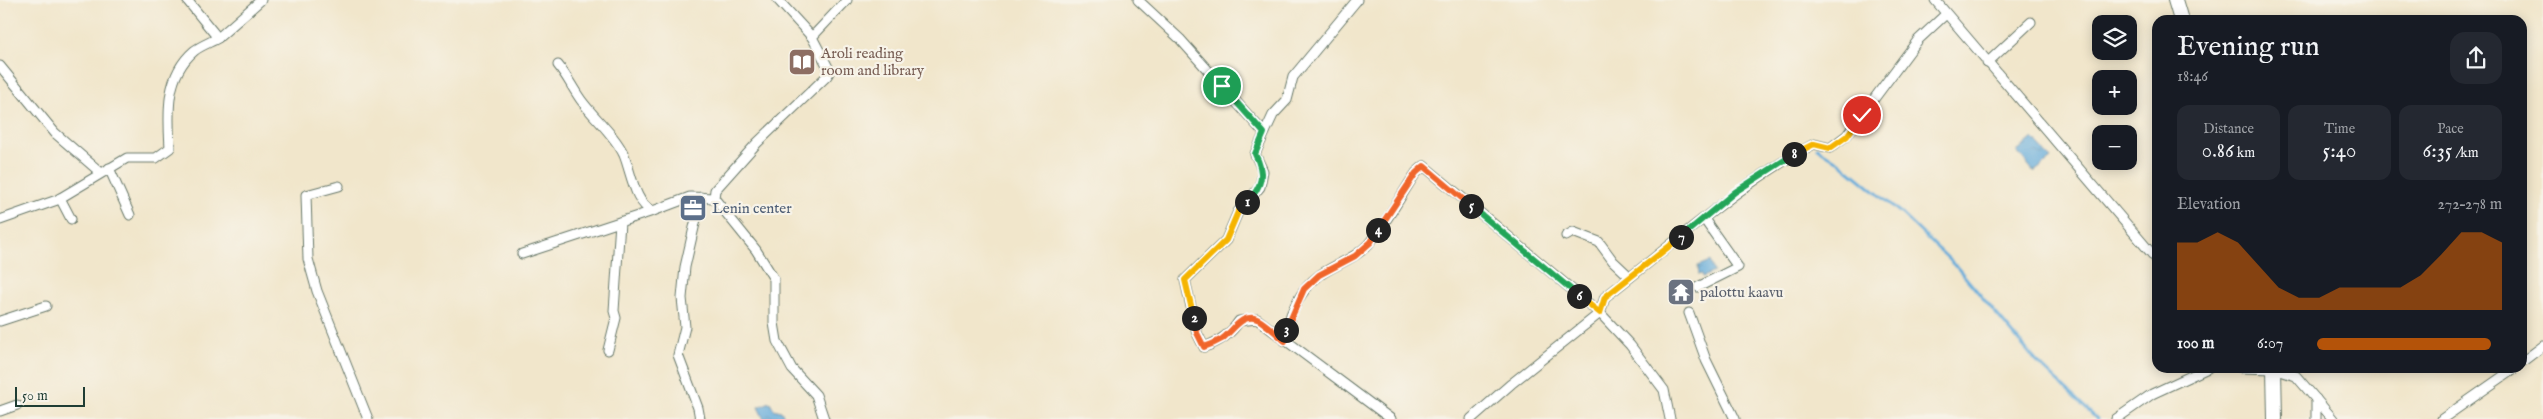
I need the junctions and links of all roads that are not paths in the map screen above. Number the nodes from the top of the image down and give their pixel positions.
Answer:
1 (187, 0) edge
2 (261, 0) edge
3 (778, 0) edge
4 (848, 0) edge
5 (1138, 0) edge
6 (1357, 0) edge
7 (1935, 0) edge
8 (2175, 0) edge
9 (1946, 14) junction
10 (2180, 15) edge
11 (2030, 22) dead end
12 (812, 37) junction
13 (218, 38) junction
14 (1987, 63) junction
15 (558, 65) dead end
16 (0, 66) edge
17 (1264, 133) junction
18 (109, 168) junction
19 (100, 172) junction
20 (339, 186) dead end
21 (701, 197) junction
22 (60, 198) junction
23 (714, 198) junction
24 (653, 211) junction
25 (130, 215) dead end
26 (71, 219) dead end
27 (1704, 219) junction
28 (0, 220) edge
29 (620, 222) junction
30 (1566, 236) dead end
31 (522, 254) dead end
32 (2152, 254) edge
33 (1630, 277) junction
34 (1698, 287) dead end
35 (46, 306) dead end
36 (1600, 313) junction
37 (1689, 313) dead end
38 (0, 321) edge
39 (1285, 341) junction
40 (2543, 346) edge
41 (608, 350) dead end
42 (2527, 358) edge
43 (2197, 373) edge
44 (2275, 373) edge
45 (2288, 373) edge
46 (2508, 373) edge
47 (2316, 399) junction
48 (17, 405) dead end
49 (0, 411) edge
50 (368, 419) edge
51 (700, 419) edge
52 (824, 419) edge
53 (1391, 419) edge
54 (1471, 419) edge
55 (1670, 419) edge
56 (1735, 419) edge
57 (2116, 419) edge
58 (2275, 419) edge
59 (2316, 419) edge
60 (2333, 419) edge
61 (2442, 419) edge

1 - 13 street
2 - 13 street
3 - 12 street
4 - 12 street
5 - 17 street
6 - 17 street
7 - 9 street
8 - 10 highway
9 - 14 street
9 - 27 street
11 - 14 street
12 - 23 street
13 - 18 street
14 - 32 street
15 - 24 street
16 - 19 street
17 - 39 street
18 - 19 street
18 - 25 street
19 - 22 street
20 - 50 street
21 - 23 street
21 - 24 street
21 - 51 street
22 - 26 street
22 - 28 street
23 - 52 street
24 - 29 street
27 - 33 street
27 - 34 street
29 - 31 street
29 - 41 street
30 - 33 street
33 - 36 street
35 - 38 street
36 - 39 street
36 - 54 street
36 - 55 street
37 - 56 street
39 - 53 street
40 - 42 street
43 - 57 street
44 - 58 highway
45 - 47 street
46 - 61 street
47 - 59 street
47 - 60 street
48 - 49 street

